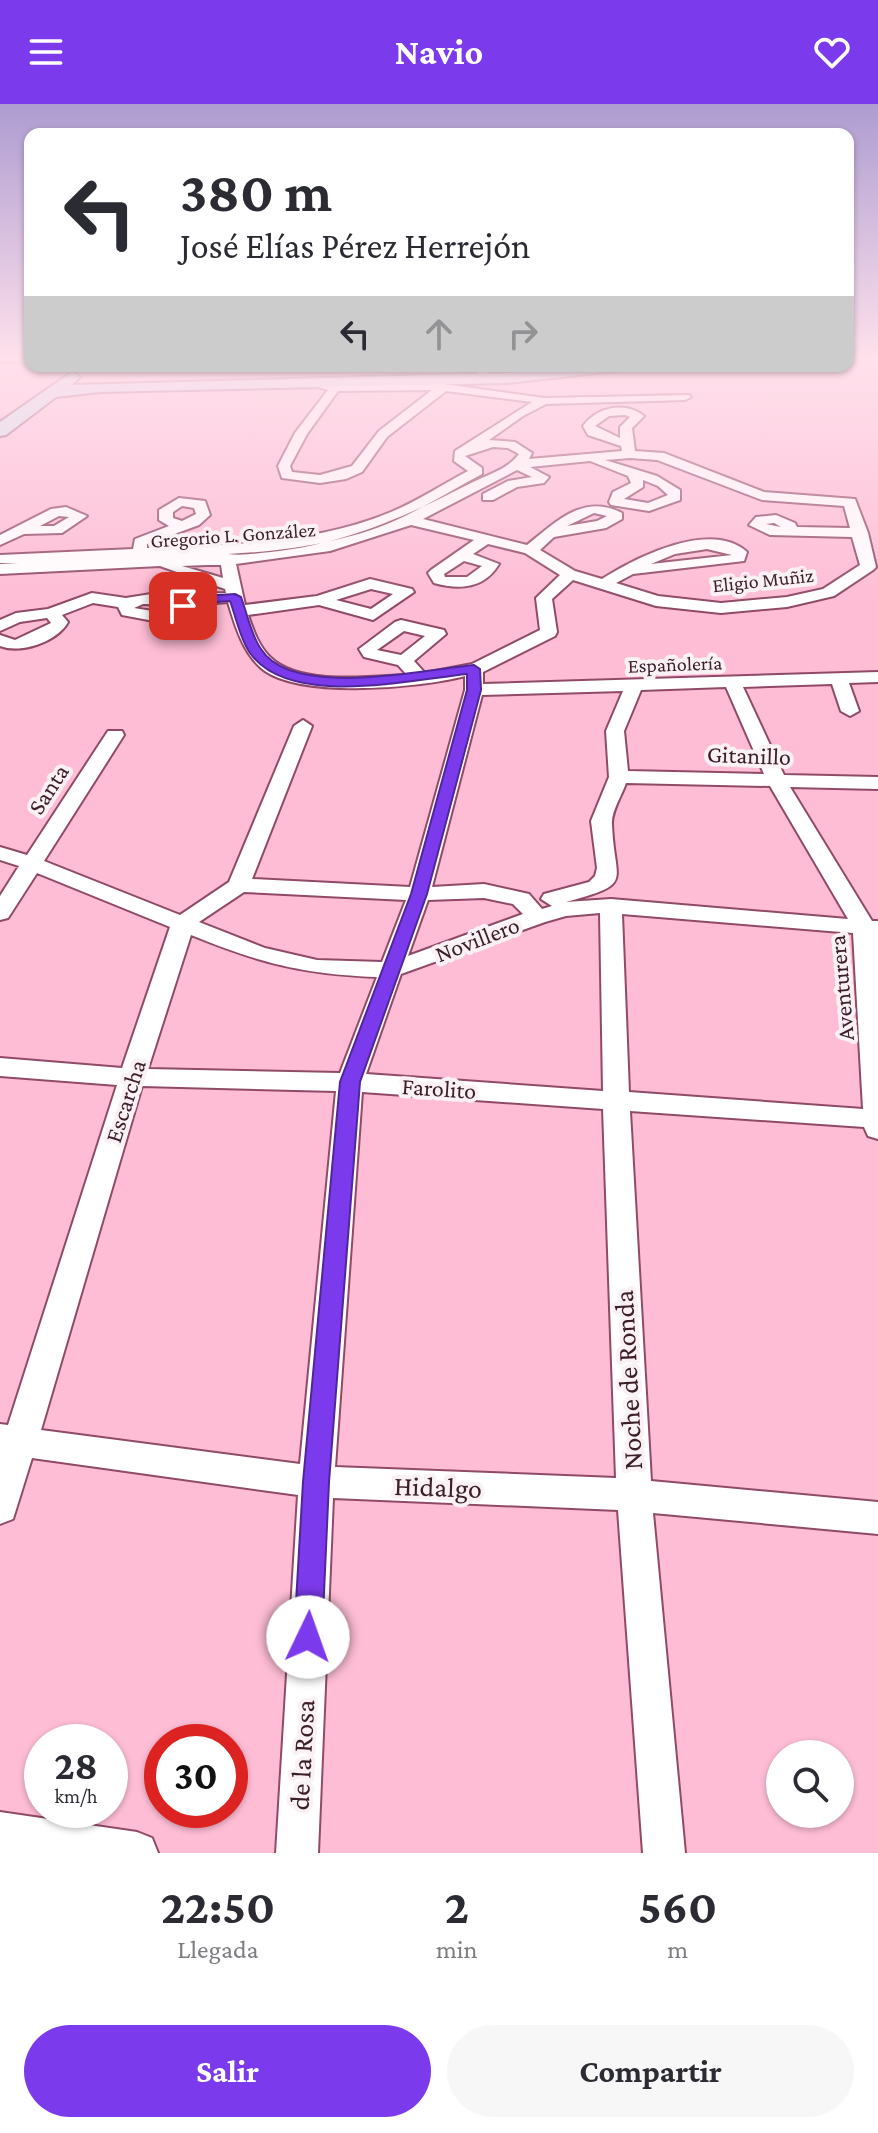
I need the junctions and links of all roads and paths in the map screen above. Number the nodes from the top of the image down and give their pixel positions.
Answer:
1 (298, 440) edge
2 (379, 440) edge
3 (482, 440) edge
4 (473, 446) junction
5 (591, 458) junction
6 (520, 461) junction
7 (477, 471) junction
8 (633, 473) dead end
9 (496, 474) junction
10 (477, 503) dead end
11 (409, 520) junction
12 (179, 525) dead end
13 (25, 530) dead end
14 (789, 530) dead end
15 (292, 533) dead end
16 (554, 533) dead end
17 (861, 533) junction
18 (487, 538) junction
19 (313, 540) junction
20 (0, 541) edge
21 (327, 548) junction
22 (530, 550) junction
23 (463, 556) dead end
24 (145, 557) junction
25 (227, 558) junction
26 (3, 564) edge
27 (628, 569) junction
28 (570, 574) junction
29 (603, 585) junction
30 (235, 598) junction
31 (319, 600) dead end
32 (51, 613) junction
33 (0, 626) edge
34 (0, 640) edge
35 (404, 661) dead end
36 (419, 677) junction
37 (878, 677) edge
38 (839, 679) junction
39 (474, 680) junction
40 (733, 684) junction
41 (633, 687) junction
42 (850, 711) dead end
43 (303, 726) dead end
44 (115, 735) dead end
45 (619, 777) junction
46 (777, 782) junction
47 (878, 783) edge
48 (0, 853) edge
49 (31, 863) junction
50 (239, 885) junction
51 (419, 894) junction
52 (611, 906) junction
53 (532, 911) junction
54 (0, 913) edge
55 (183, 923) junction
56 (871, 927) edge
57 (391, 970) junction
58 (0, 1067) edge
59 (132, 1077) junction
60 (350, 1082) junction
61 (616, 1101) junction
62 (877, 1122) edge
63 (9, 1440) edge
64 (316, 1482) junction
65 (634, 1495) junction
66 (0, 1508) edge
67 (878, 1518) edge
68 (0, 1833) edge
69 (137, 1853) edge
70 (297, 1853) edge
71 (664, 1853) edge

1 - 2 street
3 - 4 street
4 - 6 street
4 - 7 street
5 - 6 street
5 - 8 street
5 - 17 street, Eligio Muñiz
6 - 9 street, Gregorio L. González
6 - 10 street
7 - 9 street
7 - 19 street, Gregorio L. González
9 - 11 street, Gregorio L. González
11 - 18 street, Eligio Muñiz
11 - 21 street, Gregorio L. González
12 - 24 street
13 - 20 street
14 - 17 street
15 - 19 street
16 - 22 street
17 - 29 street, Eligio Muñiz
18 - 22 street, Eligio Muñiz
18 - 23 street
19 - 21 street
19 - 24 street, Gregorio L. González
21 - 25 street, Gregorio L. González
22 - 28 street, Eligio Muñiz
24 - 25 street, Gregorio L. González
24 - 26 street, Gregorio L. González
24 - 30 street
25 - 30 street
27 - 27 street
27 - 29 street
28 - 29 street, Eligio Muñiz
28 - 39 street
30 - 31 street
30 - 32 street
30 - 36 street
32 - 33 street
32 - 34 street
35 - 36 street
36 - 39 street
37 - 38 street, Españolería
38 - 40 street, Españolería
38 - 42 street
39 - 41 street, Españolería
39 - 51 street, de la Rosa
40 - 41 street, Españolería
40 - 46 street, Aventurera
41 - 45 street
43 - 50 street
44 - 49 street, Santa
45 - 46 street, Gitanillo
45 - 53 street
46 - 47 street, Gitanillo
46 - 56 street, Aventurera
48 - 49 street, Novillero
49 - 54 street, Santa
49 - 55 street, Novillero
50 - 51 street
50 - 55 street
51 - 53 street
51 - 57 street, de la Rosa
52 - 53 street, Novillero
52 - 56 street, Novillero
52 - 61 street, Noche de Ronda
53 - 57 street, Novillero
55 - 57 street, Novillero
55 - 59 street, Escarcha
56 - 62 street, Aventurera
57 - 60 street, de la Rosa
58 - 59 street, Farolito
59 - 60 street, Farolito
59 - 63 street, Escarcha
60 - 61 street, Farolito
60 - 64 street, de la Rosa
61 - 62 street, Farolito
61 - 65 street, Noche de Ronda
63 - 64 street, Hidalgo
63 - 66 street, Escarcha
64 - 65 street, Hidalgo
64 - 70 street, de la Rosa
65 - 67 street, Hidalgo
65 - 71 street, Noche de Ronda
68 - 69 street

